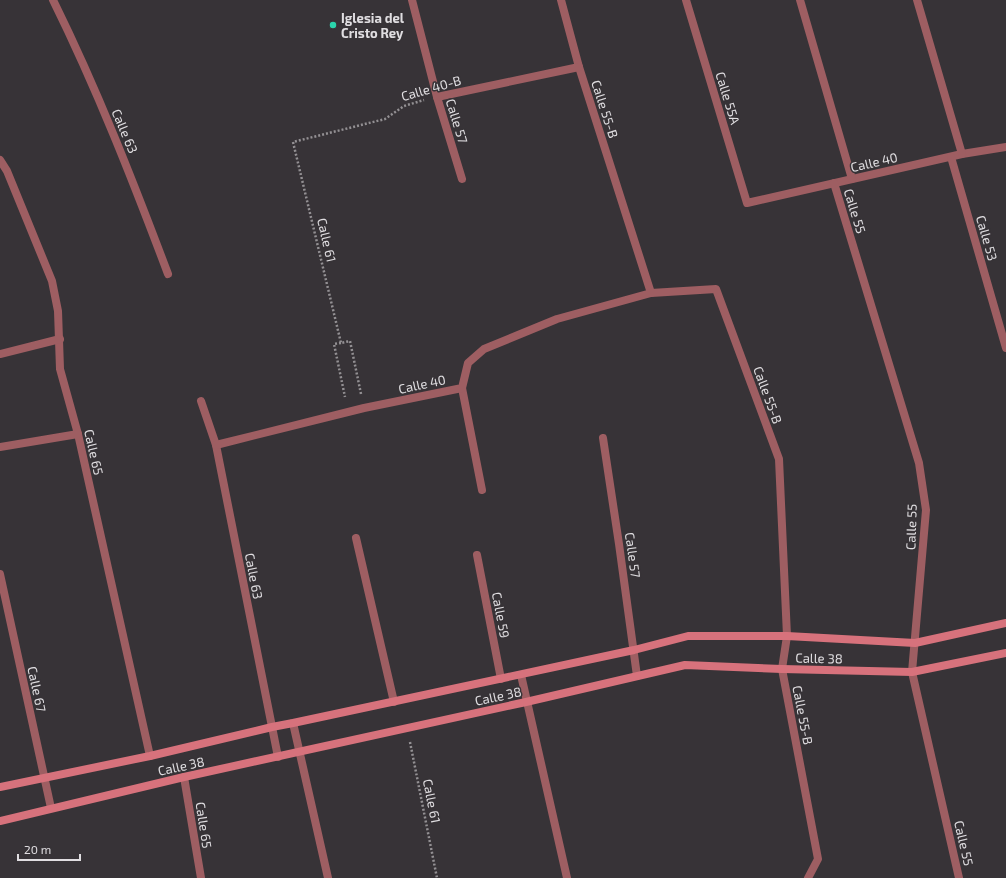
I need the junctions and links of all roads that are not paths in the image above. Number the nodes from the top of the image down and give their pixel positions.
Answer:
1 (53, 0) edge
2 (412, 0) edge
3 (561, 0) edge
4 (686, 0) edge
5 (800, 0) edge
6 (917, 0) edge
7 (579, 67) junction
8 (437, 97) junction
9 (1006, 147) edge
10 (962, 154) junction
11 (951, 157) junction
12 (0, 160) edge
13 (462, 179) dead end
14 (852, 179) junction
15 (834, 184) junction
16 (747, 203) joint
17 (168, 274) dead end
18 (651, 293) junction
19 (60, 339) junction
20 (1006, 348) edge
21 (0, 354) edge
22 (462, 388) junction
23 (201, 401) dead end
24 (78, 434) junction
25 (603, 438) dead end
26 (216, 445) junction
27 (0, 447) edge
28 (482, 490) dead end
29 (356, 538) dead end
30 (477, 555) dead end
31 (0, 574) edge
32 (1006, 623) edge
33 (787, 636) junction
34 (915, 643) junction
35 (634, 650) junction
36 (1006, 653) edge
37 (782, 669) junction
38 (912, 672) junction
39 (521, 675) junction
40 (637, 676) junction
41 (501, 679) junction
42 (394, 702) junction
43 (526, 702) junction
44 (293, 723) junction
45 (272, 727) junction
46 (300, 751) junction
47 (150, 756) junction
48 (278, 757) junction
49 (184, 777) junction
50 (44, 778) junction
51 (0, 787) edge
52 (51, 808) junction
53 (0, 821) edge
54 (201, 878) edge
55 (328, 878) edge
56 (567, 878) edge
57 (808, 878) edge
58 (959, 878) edge

1 - 17 street, Calle 63
2 - 8 street, Calle 57
3 - 7 street, Calle 55-B
4 - 16 street, Calle 55A
5 - 14 street, Calle 55
6 - 10 street
7 - 8 street, Calle 40-B
7 - 18 street, Calle 55-B
8 - 13 street, Calle 57
9 - 10 street, Calle 40
10 - 11 street, Calle 40
11 - 14 street, Calle 40
11 - 20 street, Calle 53
12 - 19 street, Calle 65
14 - 15 street, Calle 40
15 - 16 street, Calle 40
15 - 34 street, Calle 55
18 - 22 street, Calle 40
18 - 33 street, Calle 55-B
19 - 21 street
19 - 24 street, Calle 65
22 - 26 street, Calle 40
22 - 28 street
23 - 26 street, Calle 63
24 - 27 street
24 - 47 street, Calle 65
25 - 35 street, Calle 57
26 - 45 street, Calle 63
29 - 42 street
30 - 41 street, Calle 59
31 - 50 street, Calle 67
32 - 34 street, Calle 38
33 - 34 street, Calle 38
33 - 35 street, Calle 38
33 - 37 street, Calle 55-B
34 - 38 street, Calle 55
35 - 39 street, Calle 38
35 - 40 street, Calle 57
36 - 38 street, Calle 38
37 - 38 street, Calle 38
37 - 40 street, Calle 38
37 - 57 street, Calle 55-B
38 - 58 street, Calle 55
39 - 41 street, Calle 38
39 - 43 street
40 - 43 street, Calle 38
41 - 42 street, Calle 38
42 - 44 street, Calle 38
43 - 46 street, Calle 38
43 - 56 street
44 - 45 street, Calle 38
44 - 46 street
45 - 47 street, Calle 38
45 - 48 street, Calle 63
46 - 48 street, Calle 38
46 - 55 street
47 - 50 street, Calle 38
48 - 49 street, Calle 38
49 - 52 street, Calle 38
49 - 54 street, Calle 65
50 - 51 street, Calle 38
50 - 52 street, Calle 67
52 - 53 street, Calle 38

